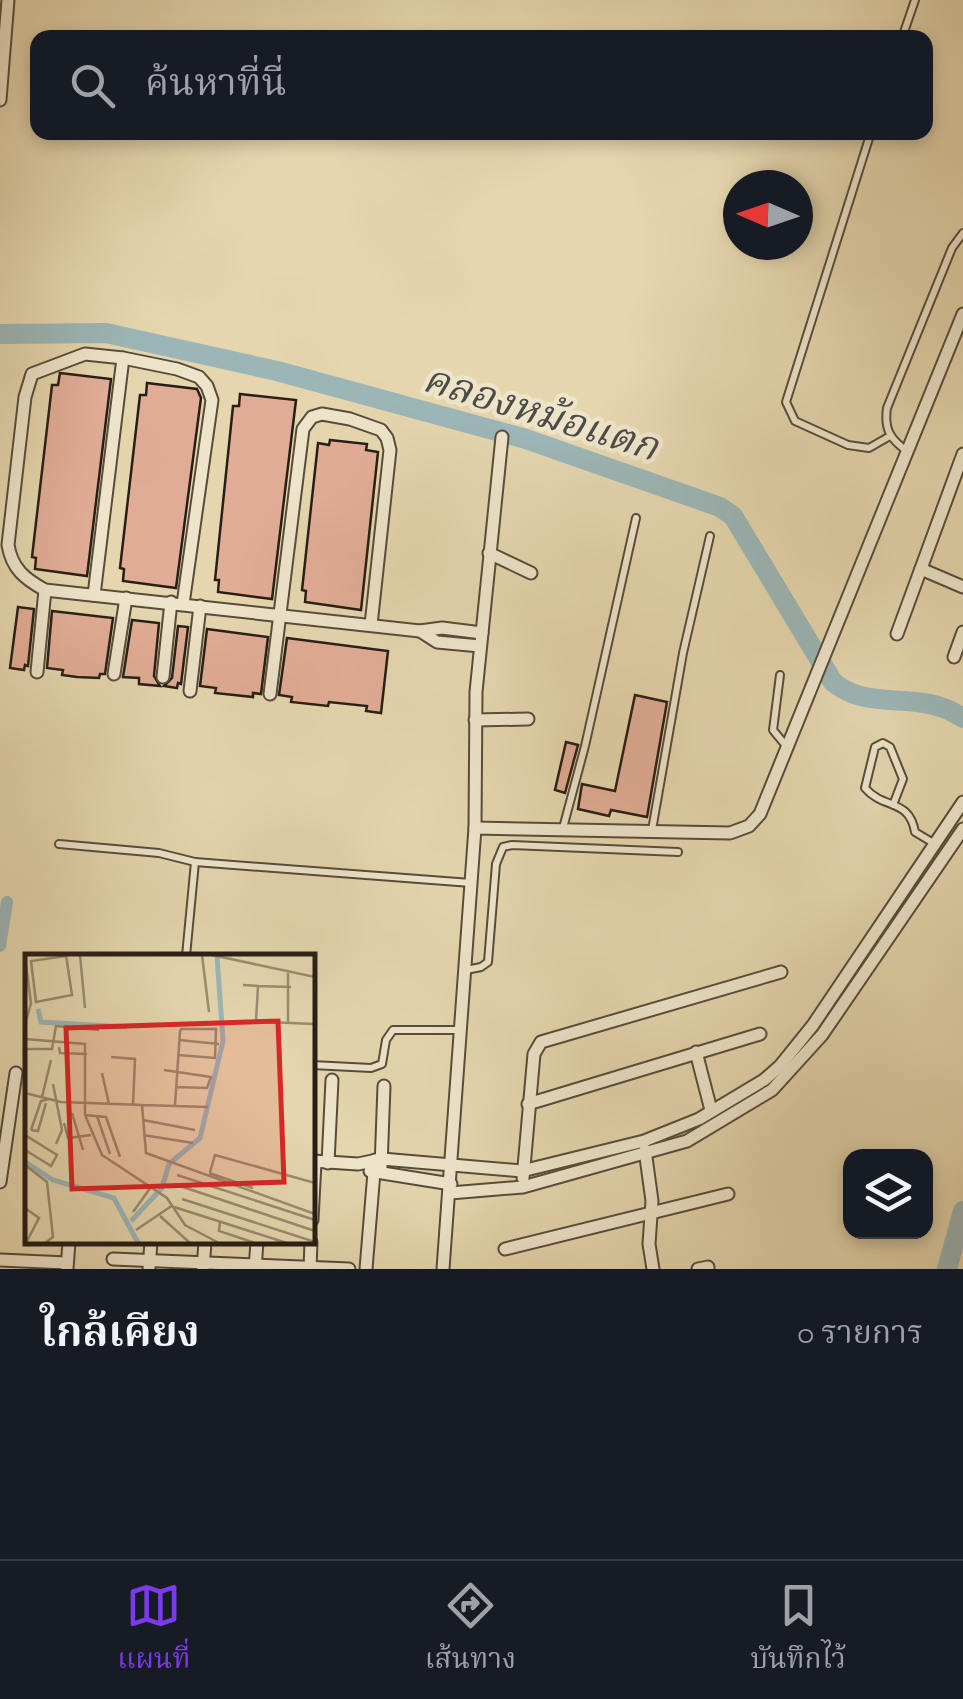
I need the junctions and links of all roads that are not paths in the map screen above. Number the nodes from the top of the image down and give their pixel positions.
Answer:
1 (8, 0) edge
2 (915, 0) edge
3 (905, 30) edge
4 (0, 100) edge
5 (868, 140) edge
6 (963, 233) edge
7 (963, 314) edge
8 (123, 358) junction
9 (890, 436) junction
10 (502, 437) dead end
11 (907, 452) junction
12 (963, 454) edge
13 (636, 518) dead end
14 (710, 536) dead end
15 (489, 553) junction
16 (921, 569) junction
17 (531, 573) dead end
18 (963, 587) edge
19 (45, 590) junction
20 (94, 594) junction
21 (126, 598) junction
22 (177, 603) junction
23 (200, 606) junction
24 (282, 615) junction
25 (370, 625) junction
26 (963, 632) edge
27 (898, 634) dead end
28 (481, 640) junction
29 (954, 657) dead end
30 (37, 672) dead end
31 (114, 674) dead end
32 (780, 675) dead end
33 (164, 677) dead end
34 (190, 691) dead end
35 (270, 694) dead end
36 (528, 719) dead end
37 (475, 720) junction
38 (787, 747) junction
39 (963, 802) edge
40 (893, 805) junction
41 (475, 828) junction
42 (963, 828) edge
43 (562, 829) junction
44 (652, 830) junction
45 (60, 844) dead end
46 (935, 844) junction
47 (678, 852) dead end
48 (195, 862) junction
49 (471, 883) junction
50 (883, 922) junction
51 (895, 929) junction
52 (186, 954) edge
53 (464, 971) junction
54 (781, 972) dead end
55 (460, 1030) junction
56 (817, 1030) junction
57 (760, 1034) dead end
58 (696, 1052) junction
59 (315, 1065) edge
60 (16, 1073) dead end
61 (332, 1080) dead end
62 (384, 1086) dead end
63 (25, 1101) edge
64 (11, 1103) junction
65 (528, 1104) junction
66 (711, 1110) junction
67 (644, 1147) junction
68 (319, 1162) edge
69 (378, 1166) junction
70 (452, 1167) junction
71 (522, 1172) junction
72 (0, 1182) edge
73 (524, 1187) junction
74 (451, 1188) junction
75 (728, 1194) dead end
76 (315, 1195) edge
77 (651, 1213) junction
78 (506, 1248) dead end
79 (113, 1259) dead end
80 (0, 1260) edge
81 (150, 1264) edge
82 (67, 1266) edge
83 (203, 1266) edge
84 (255, 1267) edge
85 (310, 1268) edge
86 (349, 1269) edge
87 (366, 1269) edge
88 (443, 1269) edge
89 (654, 1269) edge

1 - 4 street
2 - 3 lane
5 - 9 lane
6 - 9 lane
7 - 11 street
8 - 19 street
8 - 20 street
8 - 22 street
9 - 11 lane
10 - 15 street
11 - 38 street
12 - 16 street
13 - 43 lane
14 - 44 lane
15 - 17 street
15 - 28 street
16 - 18 street
16 - 27 street
19 - 20 street
19 - 30 street
20 - 21 street
21 - 22 street
21 - 31 street
22 - 23 street
22 - 33 street
23 - 24 street
23 - 34 street
24 - 25 street
24 - 25 street
24 - 35 street
25 - 28 street
26 - 29 street
28 - 37 street
32 - 38 lane
36 - 37 street
37 - 41 street
38 - 44 street
39 - 46 street
40 - 40 lane
40 - 46 lane
41 - 43 street
41 - 49 street
42 - 51 street
43 - 44 street
45 - 48 lane
46 - 50 street
47 - 53 lane
48 - 49 lane
48 - 52 lane
49 - 53 street
50 - 51 street
50 - 56 street
51 - 56 street
53 - 55 street
54 - 65 street
55 - 59 lane
55 - 70 street
56 - 66 street
56 - 67 street
57 - 58 street
58 - 65 street
58 - 66 street
60 - 64 street
61 - 68 street
62 - 69 street
63 - 64 street
64 - 72 street
65 - 71 street
66 - 67 street
67 - 71 street
67 - 73 street
67 - 77 street
68 - 69 street
68 - 76 street
69 - 70 street
69 - 74 street
69 - 87 street
70 - 71 street
70 - 74 street
71 - 73 street
73 - 74 street
74 - 88 street
75 - 77 street
77 - 78 street
77 - 89 street
79 - 81 street
80 - 82 street
81 - 83 street
83 - 84 street
84 - 85 street
85 - 86 street

